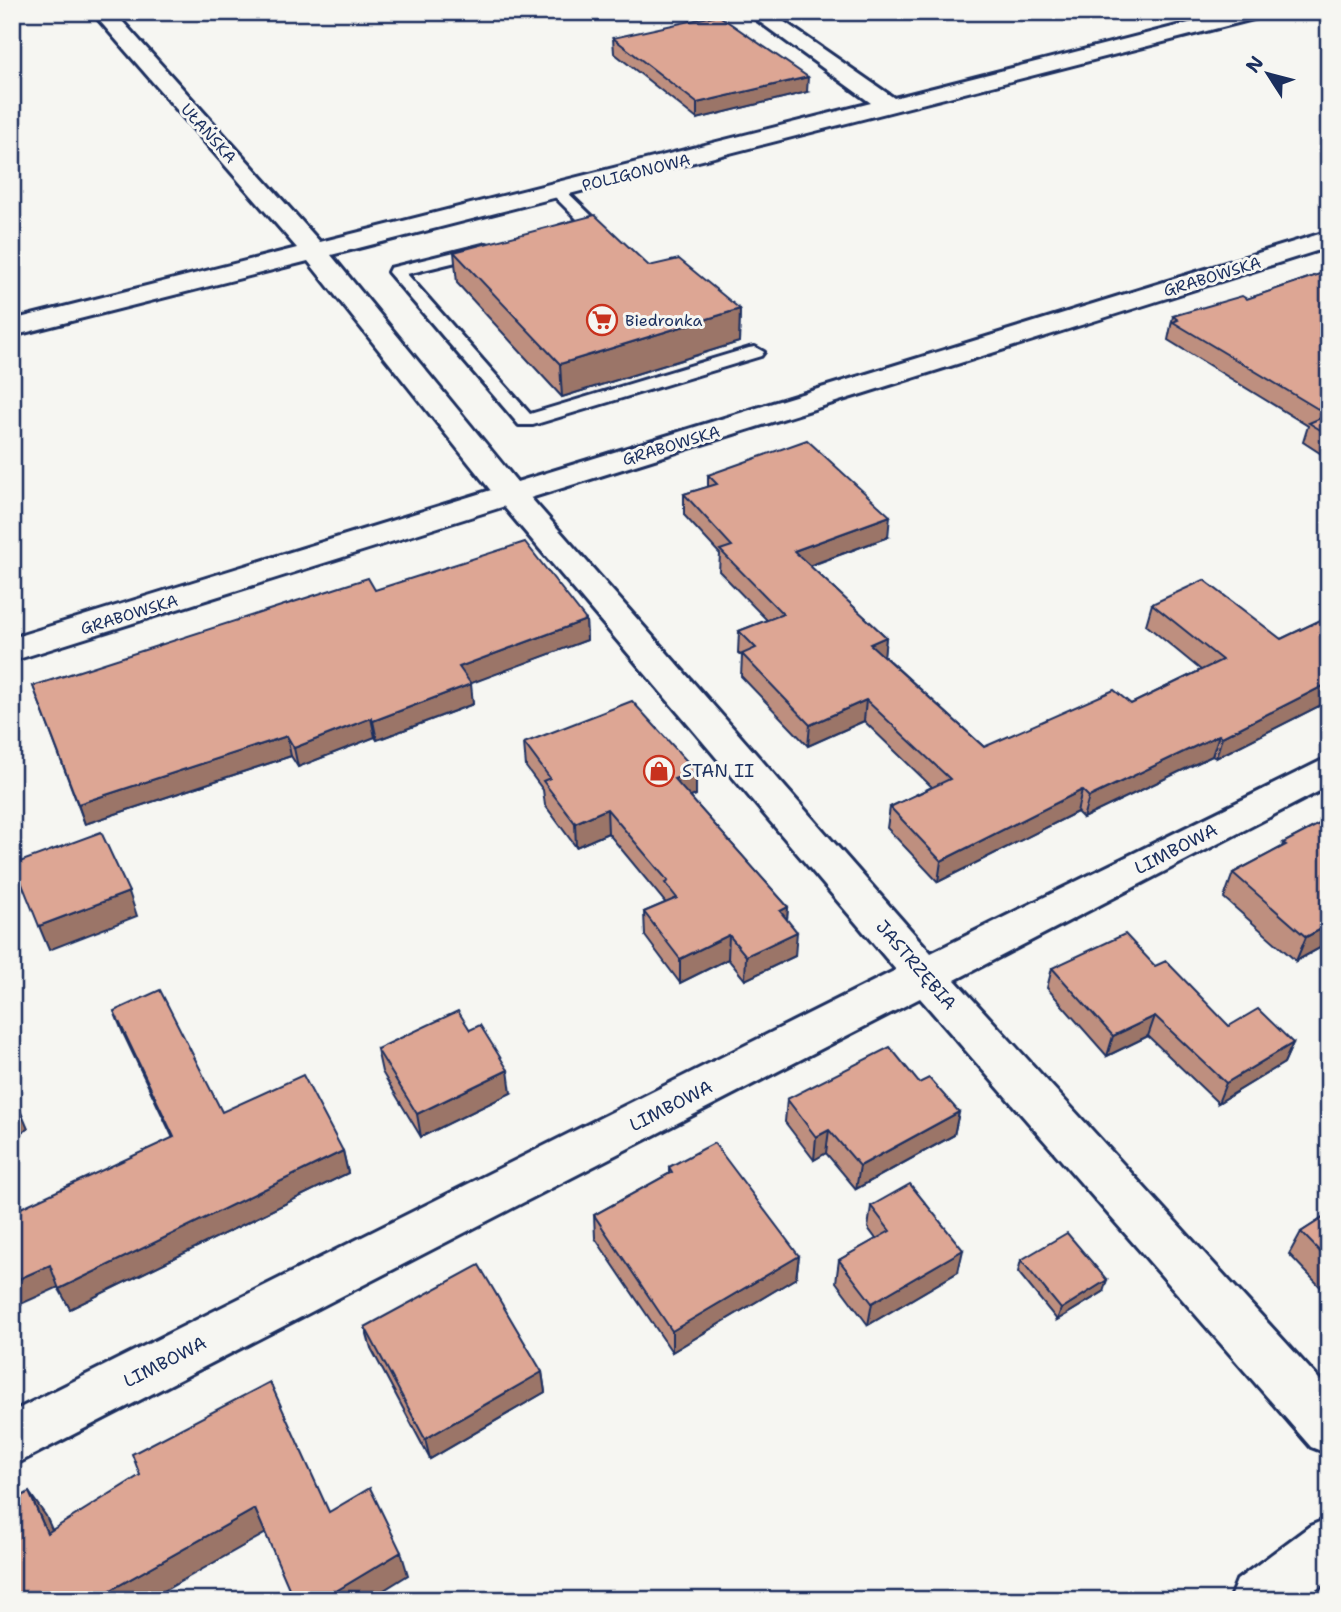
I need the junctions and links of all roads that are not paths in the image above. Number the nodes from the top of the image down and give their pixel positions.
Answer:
1 (102, 12) edge
2 (756, 12) edge
3 (1258, 12) edge
4 (892, 107) junction
5 (558, 192) junction
6 (551, 233) edge
7 (1329, 239) edge
8 (499, 246) edge
9 (316, 254) junction
10 (12, 328) edge
11 (755, 352) dead end
12 (511, 495) junction
13 (12, 650) edge
14 (1329, 770) edge
15 (926, 977) junction
16 (1329, 1429) edge
17 (12, 1440) edge
18 (1329, 1545) edge
19 (1256, 1600) edge

1 - 9 street, UŁAŃSKA
2 - 4 street
3 - 4 street, POLIGONOWA
4 - 5 street, POLIGONOWA
5 - 6 lane
5 - 9 street, POLIGONOWA
7 - 12 street, GRABOWSKA
8 - 11 lane
9 - 10 street, POLIGONOWA
9 - 12 street, UŁAŃSKA
12 - 13 street, GRABOWSKA
12 - 15 street, JASTRZĘBIA
14 - 15 street, LIMBOWA
15 - 16 street, JASTRZĘBIA
15 - 17 street, LIMBOWA
18 - 19 street

